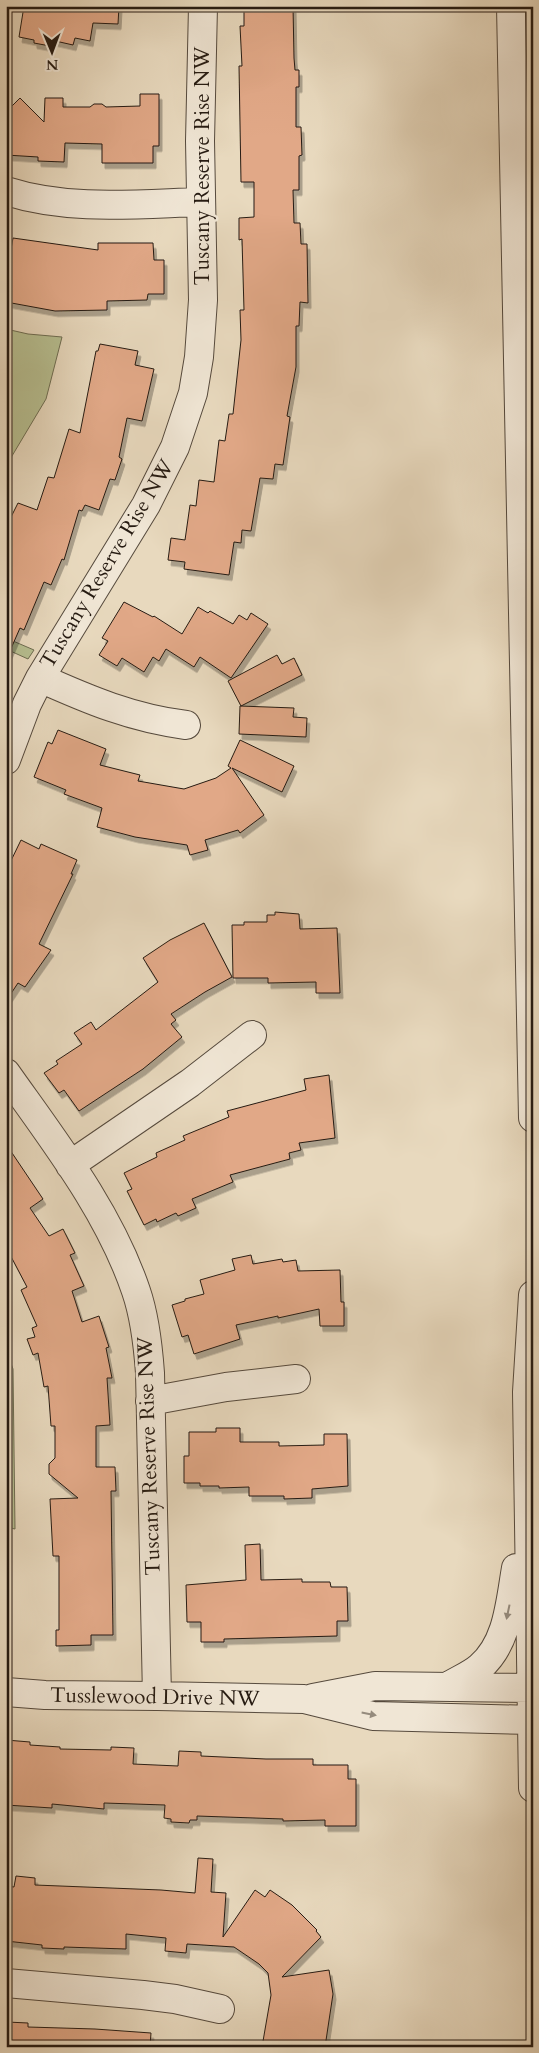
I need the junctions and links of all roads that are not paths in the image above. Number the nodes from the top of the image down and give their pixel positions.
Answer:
1 (203, 6) edge
2 (511, 6) edge
3 (6, 191) edge
4 (200, 202) junction
5 (525, 404) edge
6 (40, 678) junction
7 (186, 725) dead end
8 (6, 760) edge
9 (252, 1034) dead end
10 (532, 1059) edge
11 (6, 1073) edge
12 (533, 1118) edge
13 (70, 1165) junction
14 (533, 1295) edge
15 (296, 1379) dead end
16 (150, 1401) junction
17 (528, 1495) junction
18 (447, 1687) junction
19 (531, 1688) edge
20 (6, 1692) edge
21 (156, 1696) junction
22 (304, 1699) junction
23 (532, 1720) edge
24 (533, 1788) edge
25 (6, 1983) edge
26 (220, 2009) dead end

1 - 4 street, Tuscany Reserve Rise NW
2 - 5 street
3 - 4 street
4 - 6 street, Tuscany Reserve Rise NW
5 - 10 street
6 - 7 street
6 - 8 street, Tuscany Reserve Rise NW
9 - 13 street
10 - 12 street
11 - 13 street, Tuscany Reserve Rise NW
13 - 16 street, Tuscany Reserve Rise NW
14 - 17 street
15 - 16 street
16 - 21 street, Tuscany Reserve Rise NW
17 -> 18 street
17 - 19 street
18 - 19 street, Tusslewood Drive NW
18 - 22 street, Tusslewood Drive NW
19 - 23 street
20 - 21 street, Tusslewood Drive NW
21 - 22 street, Tusslewood Drive NW
22 -> 23 street, Tusslewood Drive NW
23 - 24 street
25 - 26 street

